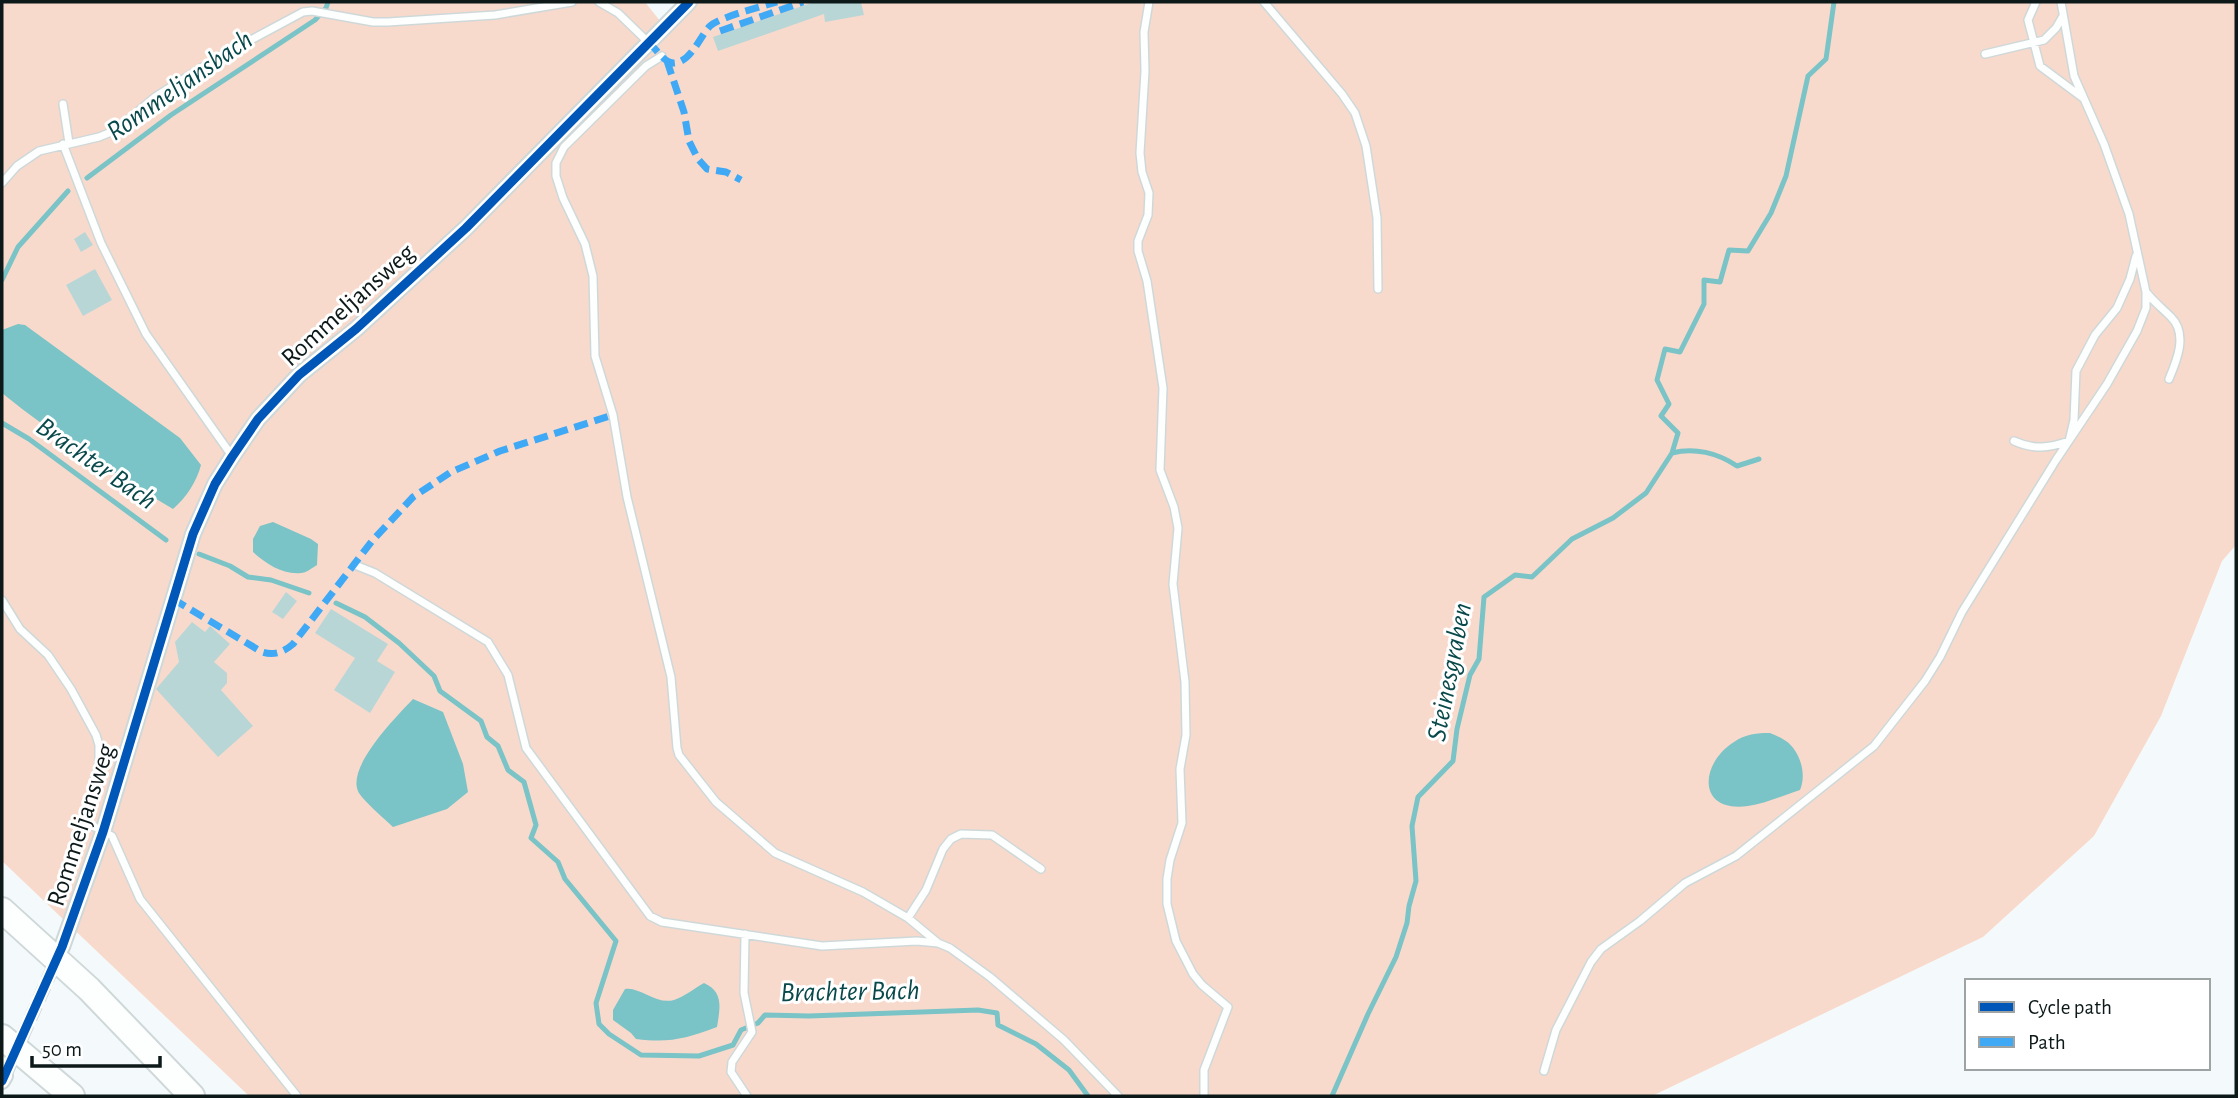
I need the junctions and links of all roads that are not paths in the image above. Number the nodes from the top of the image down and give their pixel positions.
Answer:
1 (572, 2) edge
2 (599, 2) edge
3 (689, 2) edge
4 (1149, 2) edge
5 (1264, 2) edge
6 (2036, 2) edge
7 (2061, 2) edge
8 (2064, 15) junction
9 (648, 42) junction
10 (2033, 42) junction
11 (1984, 54) dead end
12 (662, 56) dead end
13 (2084, 98) junction
14 (63, 104) dead end
15 (66, 143) junction
16 (2, 183) edge
17 (2137, 252) junction
18 (1378, 289) dead end
19 (2146, 292) junction
20 (2169, 379) dead end
21 (2069, 440) junction
22 (2014, 441) dead end
23 (232, 457) junction
24 (355, 565) dead end
25 (2, 601) edge
26 (49, 672) dead end
27 (61, 674) junction
28 (103, 832) junction
29 (1041, 869) dead end
30 (2, 910) edge
31 (908, 918) junction
32 (745, 934) junction
33 (938, 943) junction
34 (62, 947) tunnel mouth
35 (2, 1037) edge
36 (1544, 1071) dead end
37 (72, 1096) edge
38 (192, 1096) edge
39 (297, 1096) edge
40 (747, 1096) edge
41 (1118, 1096) edge
42 (1204, 1096) edge

1 - 15 lane
2 - 9 lane
3 - 9 street, Rommeljansweg
4 - 42 lane
5 - 18 lane
6 - 10 lane
7 - 8 lane
8 - 10 lane
8 - 13 lane
9 - 23 street, Rommeljansweg
10 - 11 lane
10 - 13 lane
12 - 31 lane
13 - 17 lane
14 - 15 lane
15 - 16 lane
15 - 23 lane
17 - 19 lane
17 - 21 lane
19 - 20 lane
19 - 21 lane
21 - 22 lane
21 - 36 lane
23 - 28 street, Rommeljansweg
24 - 32 lane
25 - 27 lane
26 - 27 lane
27 - 28 lane
28 - 34 street, Rommeljansweg
28 - 39 lane
29 - 31 lane
30 - 38 highway
31 - 33 lane
32 - 33 lane
32 - 40 lane
33 - 41 lane
35 - 37 highway

